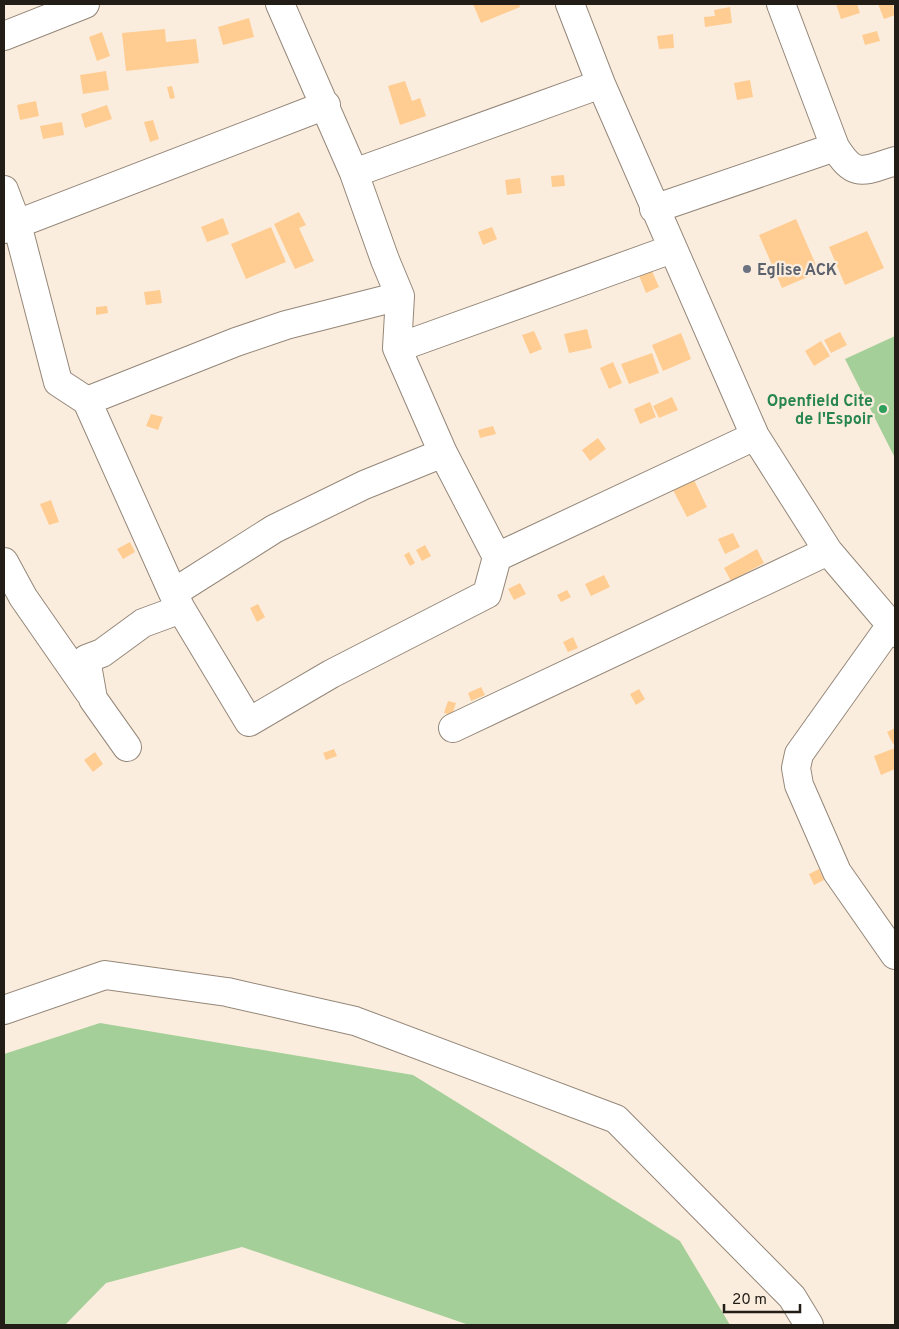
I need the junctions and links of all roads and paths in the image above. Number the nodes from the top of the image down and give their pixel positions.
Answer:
1 (85, 4) edge
2 (280, 4) edge
3 (570, 4) edge
4 (781, 4) edge
5 (4, 36) edge
6 (601, 84) junction
7 (326, 105) junction
8 (835, 147) junction
9 (895, 161) edge
10 (354, 173) junction
11 (4, 190) edge
12 (654, 209) junction
13 (10, 226) edge
14 (672, 248) junction
15 (400, 296) junction
16 (397, 348) junction
17 (87, 401) junction
18 (755, 436) junction
19 (443, 453) junction
20 (828, 551) junction
21 (497, 557) junction
22 (4, 562) edge
23 (177, 601) junction
24 (894, 629) edge
25 (93, 699) junction
26 (453, 728) dead end
27 (127, 747) dead end
28 (895, 955) edge
29 (4, 1010) edge
30 (809, 1325) edge

1 - 5 street
2 - 7 street
3 - 6 street
4 - 8 street
6 - 10 street
6 - 12 street
7 - 10 street
7 - 13 street
8 - 9 street
8 - 12 street
10 - 15 street
11 - 13 street
12 - 14 street
13 - 17 street
14 - 16 street
14 - 18 street
15 - 16 street
15 - 17 street
16 - 19 street
17 - 23 street
18 - 20 street
18 - 21 street
19 - 21 street
19 - 23 street
20 - 24 street
20 - 26 street
21 - 23 street
22 - 25 street
23 - 25 street
24 - 28 street
25 - 27 street
29 - 30 street

